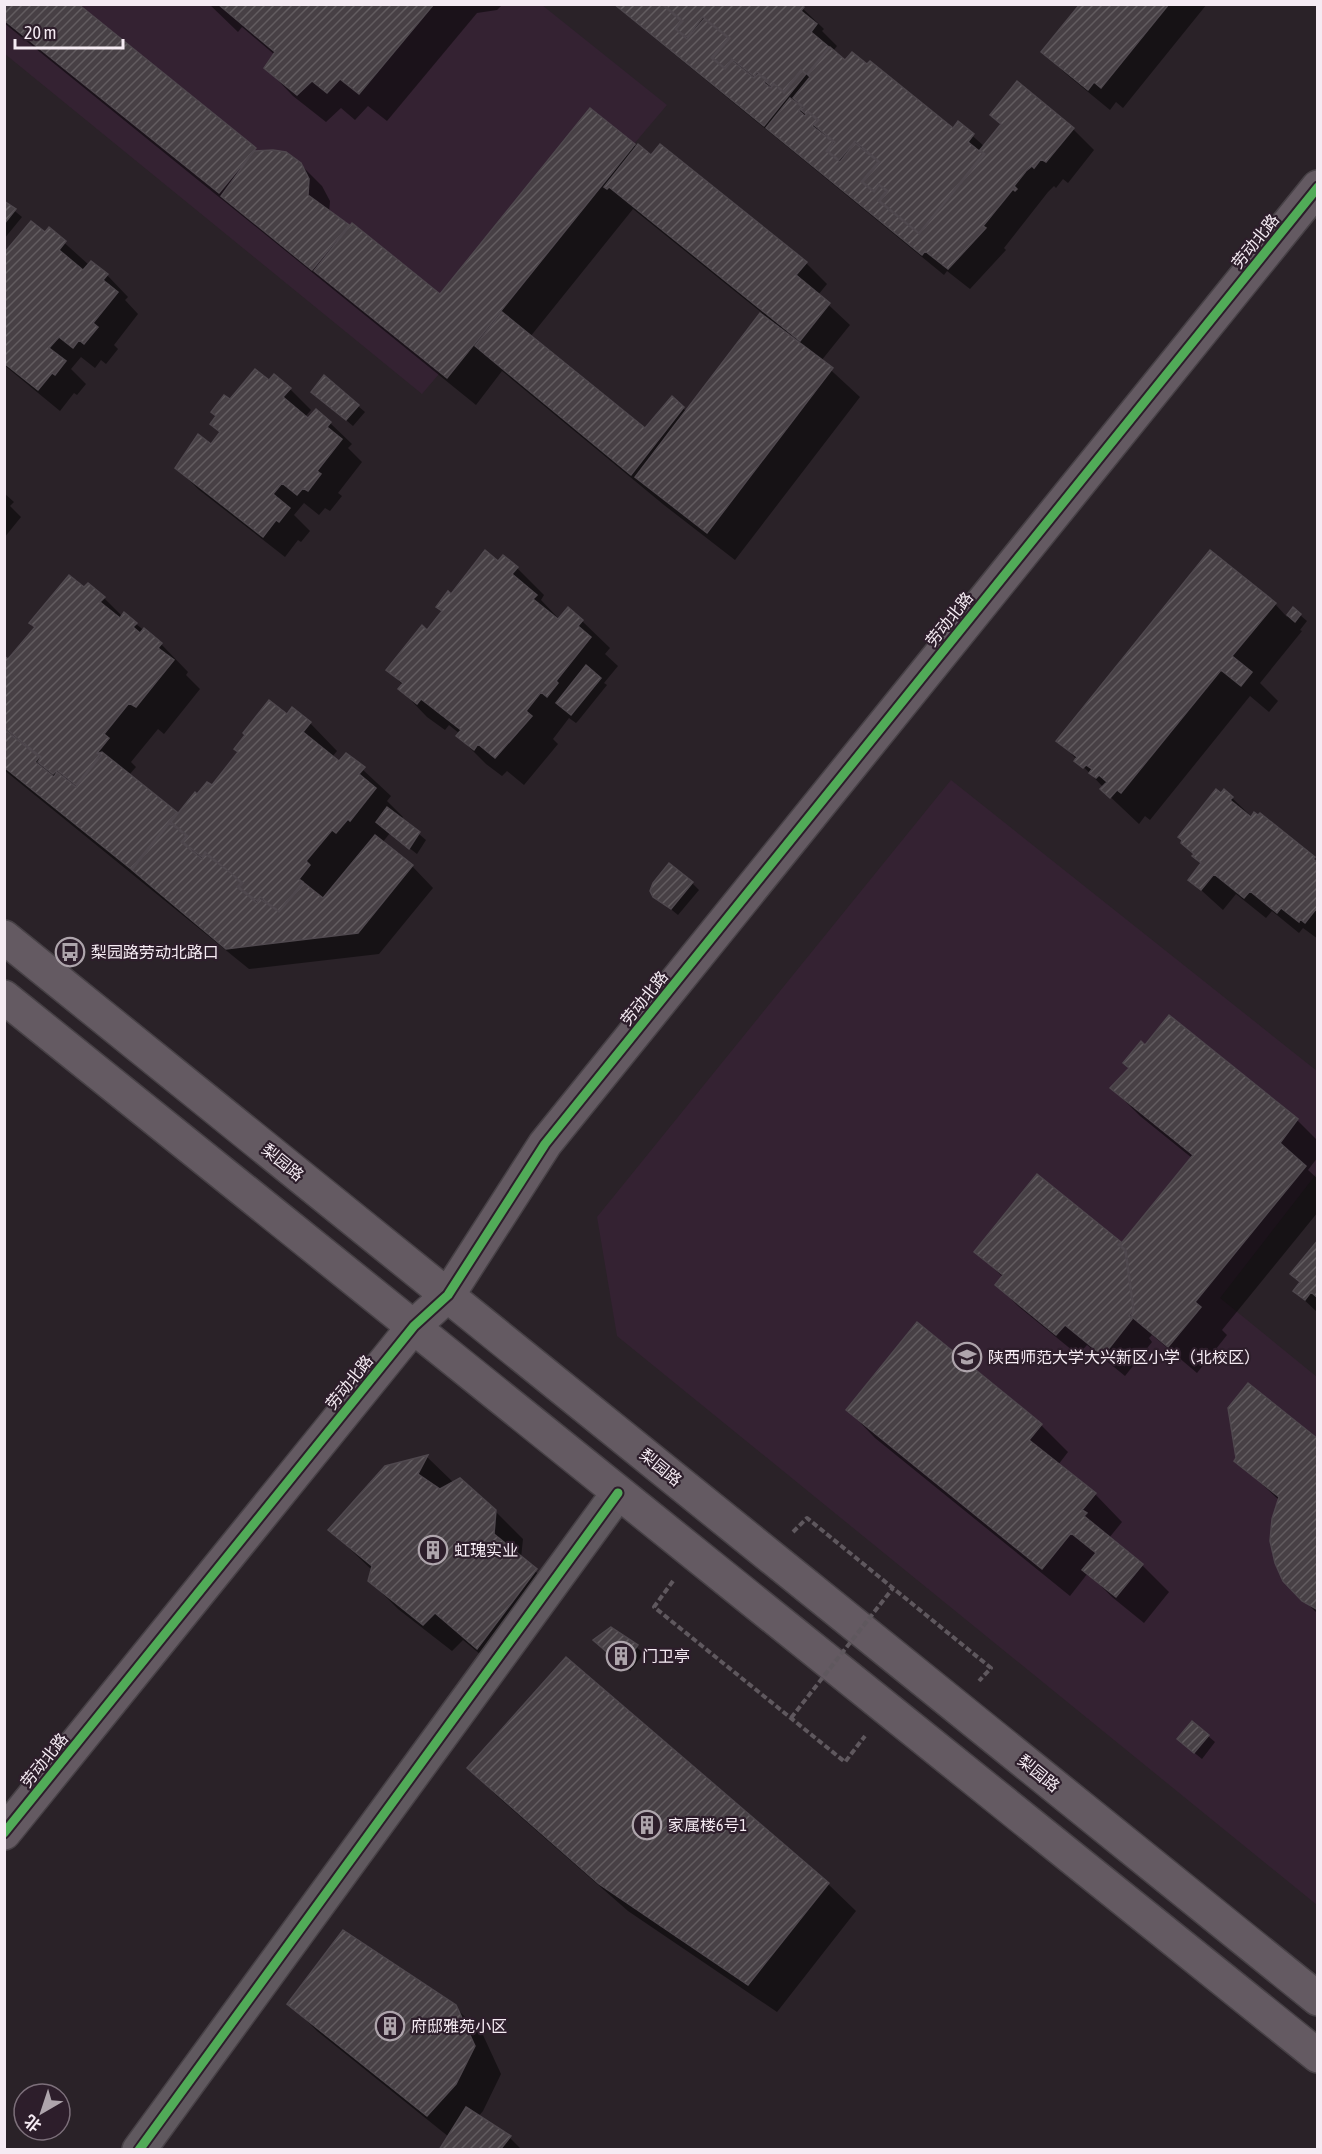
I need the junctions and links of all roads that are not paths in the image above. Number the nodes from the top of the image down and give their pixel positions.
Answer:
1 (1317, 187) edge
2 (4, 937) edge
3 (4, 997) edge
4 (448, 1295) junction
5 (414, 1326) junction
6 (618, 1493) junction
7 (4, 1833) edge
8 (1317, 1999) edge
9 (1317, 2056) edge
10 (139, 2150) edge

1 - 4 main road, 劳动北路
2 - 4 main road, 梨园路
3 - 5 main road
4 - 5 main road, 劳动北路
4 - 8 main road, 梨园路
5 - 6 main road
5 - 7 main road, 劳动北路
6 - 9 main road
6 - 10 street

